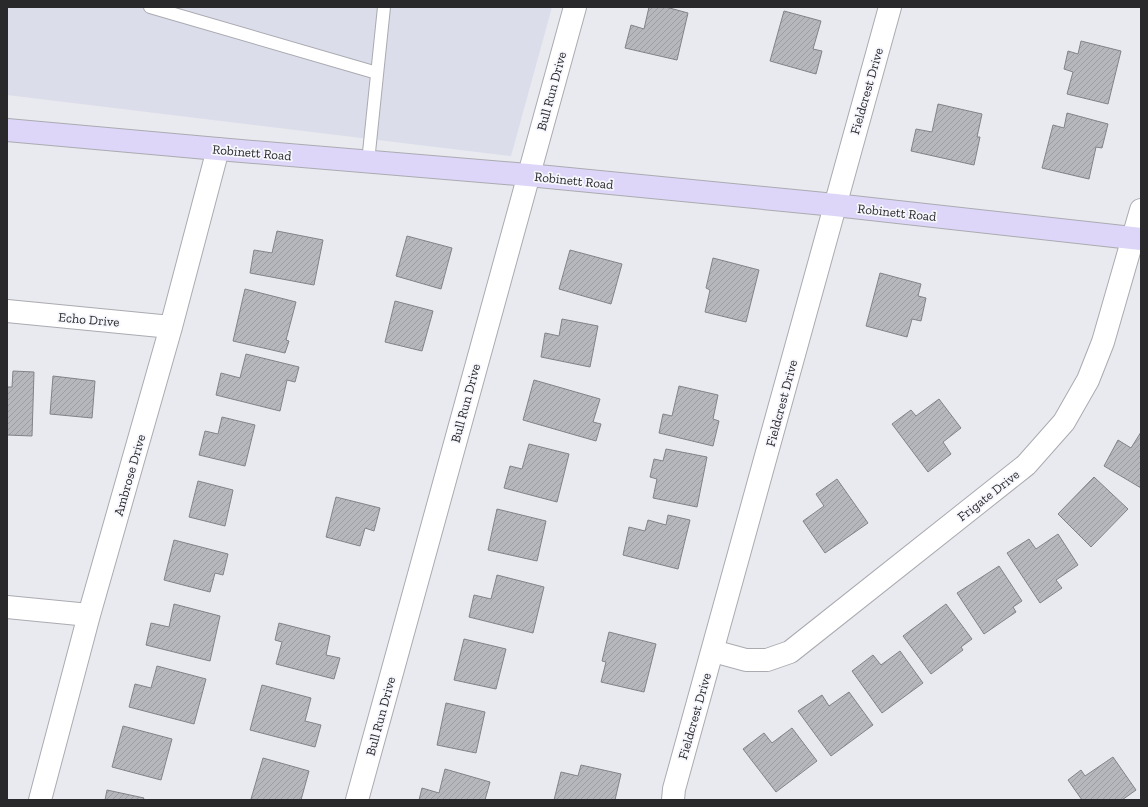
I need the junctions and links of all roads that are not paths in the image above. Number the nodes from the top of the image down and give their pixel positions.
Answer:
1 (150, 7) edge
2 (574, 7) edge
3 (890, 7) edge
4 (381, 8) edge
5 (378, 73) junction
6 (7, 130) edge
7 (218, 149) junction
8 (368, 162) junction
9 (528, 175) junction
10 (835, 205) junction
11 (1141, 210) edge
12 (1137, 238) edge
13 (7, 311) edge
14 (171, 327) junction
15 (7, 607) edge
16 (89, 615) junction
17 (713, 651) junction
18 (40, 800) edge
19 (357, 800) edge
20 (673, 800) edge

1 - 5 lane
2 - 9 street, Bull Run Drive
3 - 10 street, Fieldcrest Drive
4 - 5 lane
5 - 8 lane
6 - 7 street, Robinett Road
7 - 8 street, Robinett Road
7 - 14 street, Ambrose Drive
8 - 9 street, Robinett Road
9 - 10 street, Robinett Road
9 - 19 street, Bull Run Drive
10 - 12 street, Robinett Road
10 - 17 street, Fieldcrest Drive
11 - 12 street, Frigate Drive
12 - 17 street, Frigate Drive
13 - 14 street, Echo Drive
14 - 16 street, Ambrose Drive
15 - 16 street
16 - 18 street, Ambrose Drive
17 - 20 street, Fieldcrest Drive

